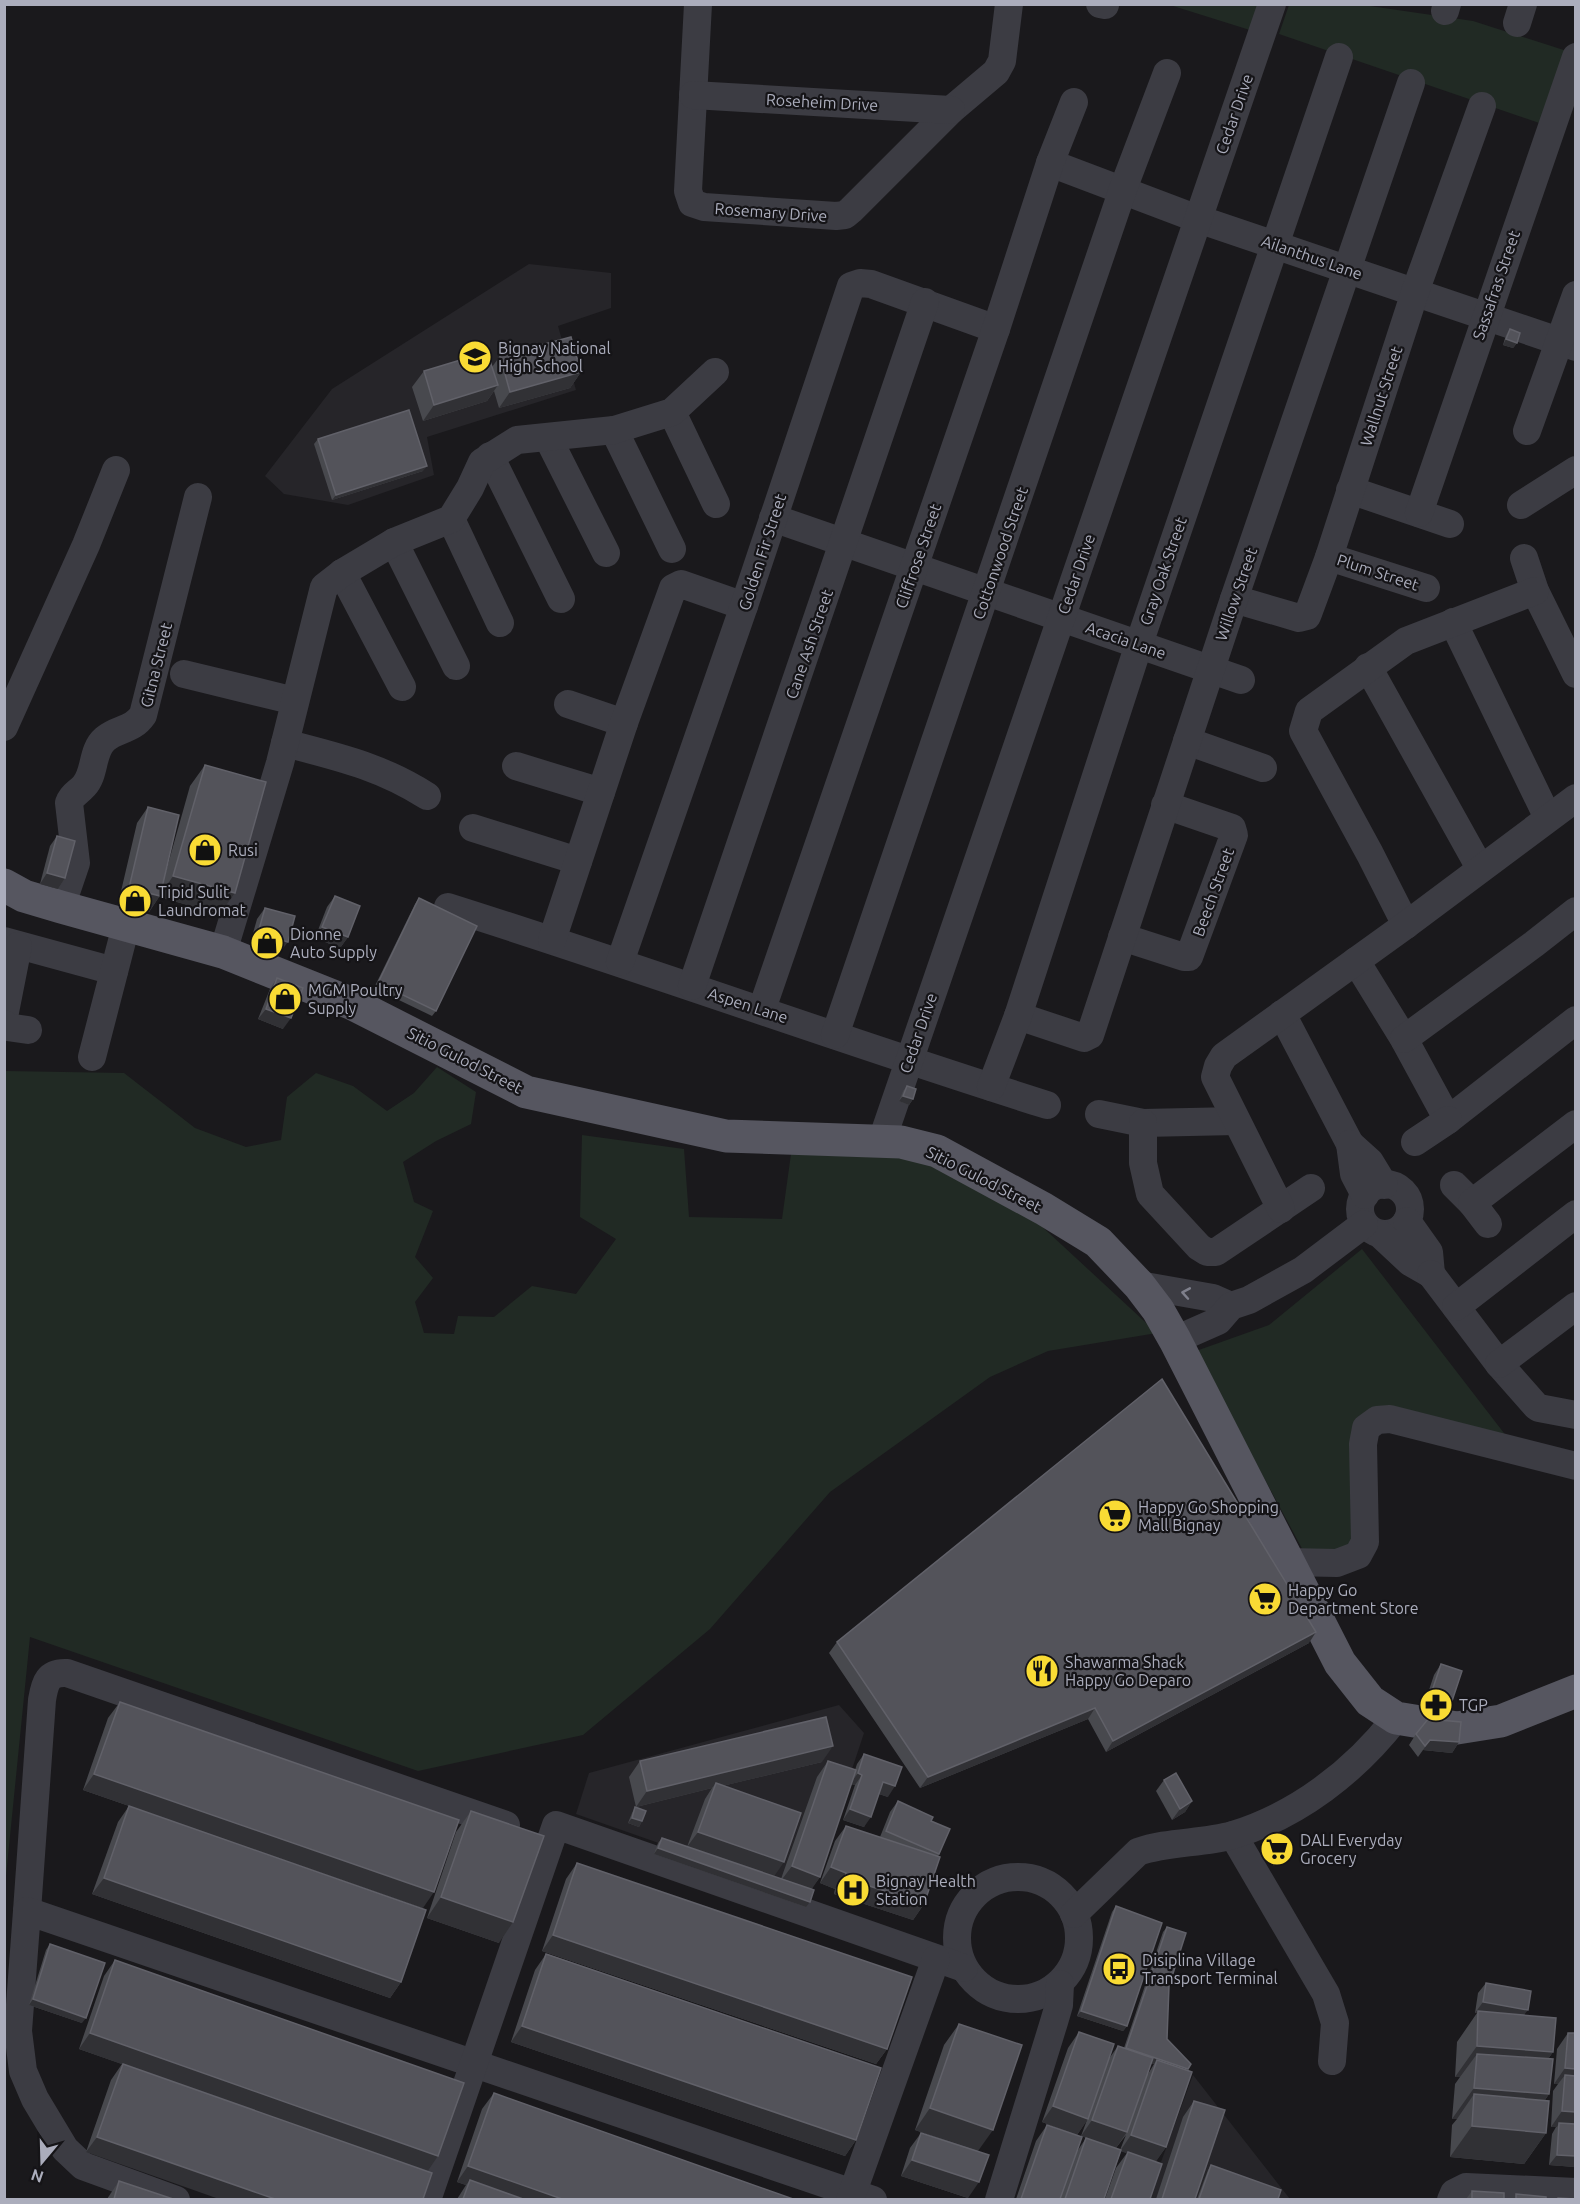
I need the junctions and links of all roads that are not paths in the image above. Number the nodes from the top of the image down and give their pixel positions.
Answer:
1 (698, 4) edge
2 (1009, 4) edge
3 (1100, 4) edge
4 (1272, 4) edge
5 (1105, 5) edge
6 (1339, 57) dead end
7 (1575, 57) edge
8 (1167, 73) dead end
9 (1411, 83) dead end
10 (693, 95) junction
11 (1074, 102) dead end
12 (1482, 106) dead end
13 (951, 110) junction
14 (1050, 163) junction
15 (1123, 189) junction
16 (1198, 219) junction
17 (1275, 245) junction
18 (1346, 269) junction
19 (1415, 292) junction
20 (1575, 295) edge
21 (925, 302) junction
22 (1485, 316) junction
23 (996, 329) junction
24 (1567, 344) edge
25 (715, 372) dead end
26 (672, 412) junction
27 (614, 430) junction
28 (1527, 431) dead end
29 (548, 438) junction
30 (490, 456) junction
31 (116, 470) dead end
32 (1575, 470) edge
33 (1350, 490) junction
34 (198, 497) dead end
35 (716, 504) dead end
36 (1521, 505) dead end
37 (1419, 513) junction
38 (773, 518) junction
39 (451, 519) junction
40 (1450, 524) dead end
41 (394, 542) junction
42 (844, 542) junction
43 (672, 549) dead end
44 (606, 553) dead end
45 (1329, 556) junction
46 (1524, 558) dead end
47 (914, 565) junction
48 (342, 573) junction
49 (1426, 588) dead end
50 (987, 591) junction
51 (1535, 591) junction
52 (561, 599) dead end
53 (1234, 599) junction
54 (744, 606) junction
55 (1061, 617) junction
56 (1453, 622) junction
57 (500, 623) dead end
58 (1138, 644) junction
59 (456, 666) dead end
60 (1368, 667) junction
61 (1211, 669) junction
62 (184, 674) dead end
63 (1575, 674) edge
64 (1241, 680) dead end
65 (402, 687) dead end
66 (296, 702) junction
67 (568, 704) dead end
68 (624, 723) junction
69 (4, 727) edge
70 (1187, 741) junction
71 (285, 743) junction
72 (516, 766) dead end
73 (1263, 768) dead end
74 (601, 792) junction
75 (427, 796) dead end
76 (1575, 798) edge
77 (1165, 805) junction
78 (1548, 818) junction
79 (473, 828) dead end
80 (578, 861) junction
81 (1480, 868) junction
82 (4, 885) edge
83 (62, 907) junction
84 (448, 907) dead end
85 (1575, 911) edge
86 (1406, 925) junction
87 (1122, 938) junction
88 (552, 940) junction
89 (122, 941) dead end
90 (11, 944) edge
91 (223, 951) junction
92 (1356, 961) junction
93 (620, 962) junction
94 (114, 971) junction
95 (692, 986) junction
96 (762, 1009) junction
97 (1282, 1014) junction
98 (1018, 1016) junction
99 (1575, 1020) edge
100 (12, 1024) edge
101 (835, 1035) junction
102 (1404, 1039) junction
103 (92, 1057) dead end
104 (908, 1061) junction
105 (991, 1087) junction
106 (1047, 1105) dead end
107 (1099, 1114) dead end
108 (1448, 1120) junction
109 (1236, 1121) junction
110 (1143, 1123) junction
111 (1575, 1124) edge
112 (1415, 1142) dead end
113 (881, 1143) junction
114 (1311, 1188) dead end
115 (1375, 1190) junction
116 (1471, 1204) dead end
117 (1281, 1209) junction
118 (1575, 1214) edge
119 (1407, 1221) junction
120 (1372, 1229) junction
121 (1431, 1274) junction
122 (1139, 1285) junction
123 (1231, 1306) junction
124 (1575, 1306) edge
125 (1456, 1307) junction
126 (1175, 1340) junction
127 (1499, 1364) junction
128 (1571, 1410) edge
129 (1575, 1466) edge
130 (1288, 1562) junction
131 (1575, 1691) edge
132 (1396, 1718) junction
133 (1233, 1835) junction
134 (550, 1840) junction
135 (27, 1911) junction
136 (1074, 1914) junction
137 (936, 1959) junction
138 (964, 1968) junction
139 (1060, 1984) junction
140 (1332, 2061) dead end
141 (473, 2064) junction
142 (1575, 2192) edge
143 (859, 2197) edge
144 (176, 2199) edge
145 (427, 2199) edge
146 (999, 2199) edge
147 (1451, 2199) edge

1 - 10 street, Rosemary Drive
2 - 13 street, Rosemary Drive
3 - 5 street
4 - 16 street, Cedar Drive
6 - 17 street, Gray Oak Street
7 - 22 street, Sassafras Street
8 - 15 street, Cottonwood Street
9 - 18 street, Willow Street
10 - 13 street, Roseheim Drive
10 - 13 street, Rosemary Drive
11 - 14 street, Cliffrose Street
12 - 19 street, Wallnut Street
14 - 15 street, Ailanthus Lane
14 - 23 street, Cliffrose Street
15 - 16 street, Ailanthus Lane
15 - 50 street, Cottonwood Street
16 - 17 street, Ailanthus Lane
16 - 55 street, Cedar Drive
17 - 18 street, Ailanthus Lane
17 - 58 street, Gray Oak Street
18 - 19 street, Ailanthus Lane
18 - 53 street, Willow Street
19 - 22 street, Ailanthus Lane
19 - 33 street, Wallnut Street
20 - 24 street
21 - 23 street, Golden Fir Street
21 - 38 street, Golden Fir Street
21 - 42 street, Cane Ash Street
22 - 24 street, Ailanthus Lane
22 - 37 street, Sassafras Street
23 - 47 street, Cliffrose Street
24 - 28 street
25 - 26 street
26 - 27 street
26 - 35 street
27 - 29 street
27 - 43 street
29 - 30 street
29 - 44 street
30 - 39 street
30 - 52 street
31 - 69 street
32 - 36 street
33 - 37 street
33 - 45 street, Wallnut Street
34 - 83 street, Gitna Street
37 - 40 street
38 - 42 street, Acacia Lane
38 - 54 street, Golden Fir Street
39 - 41 street
39 - 57 street
41 - 48 street
41 - 59 street
42 - 47 street, Acacia Lane
42 - 95 street, Cane Ash Street
45 - 49 street, Plum Street
45 - 53 street, Wallnut Street
46 - 51 street
47 - 50 street, Acacia Lane
47 - 96 street, Cliffrose Street
48 - 65 street
48 - 66 street
50 - 55 street, Acacia Lane
50 - 101 street, Cottonwood Street
51 - 56 street
51 - 63 street
53 - 61 street, Willow Street
54 - 68 street
54 - 93 street, Golden Fir Street
55 - 58 street, Acacia Lane
55 - 104 street, Cedar Drive
56 - 60 street
56 - 78 street
58 - 61 street, Acacia Lane
58 - 98 street, Gray Oak Street
60 - 81 street
60 - 86 street
61 - 64 street, Acacia Lane
61 - 70 street, Willow Street
62 - 66 street
66 - 71 street
67 - 68 street
68 - 74 street
70 - 73 street
70 - 77 street, Willow Street
71 - 75 street
71 - 91 street
72 - 74 street
74 - 80 street
76 - 78 street
77 - 87 street, Willow Street
77 - 87 street, Beech Street
78 - 81 street
79 - 80 street
80 - 88 street
81 - 86 street
82 - 83 main road, Sitio Gulod Street
83 - 91 main road, Sitio Gulod Street
84 - 88 street, Aspen Lane
85 - 102 street
86 - 92 street
87 - 98 street, Willow Street
88 - 93 street, Aspen Lane
89 - 94 street
90 - 94 street
90 - 100 street
91 - 113 main road, Sitio Gulod Street
92 - 97 street
92 - 102 street
93 - 95 street, Aspen Lane
94 - 103 street
95 - 96 street, Aspen Lane
96 - 101 street, Aspen Lane
97 - 109 street
97 - 115 street
98 - 105 street, Gray Oak Street
99 - 108 street
101 - 104 street, Aspen Lane
102 - 108 street
104 - 105 street, Aspen Lane
104 - 113 street, Cedar Drive
105 - 106 street, Aspen Lane
107 - 110 street
108 - 112 street
109 - 110 street
109 - 117 street
110 - 117 street
111 - 116 street
113 - 122 main road, Sitio Gulod Street
114 - 117 street
115 - 119 street
115 - 120 street
118 - 125 street
119 - 120 street
119 - 121 street
120 - 121 street
120 - 123 street
121 - 125 street
123 -> 122 street
122 - 126 main road, Sitio Gulod Street
123 - 126 street
124 - 127 street
125 - 127 street
126 - 130 main road, Sitio Gulod Street
127 - 128 street
129 - 130 street
130 - 132 main road, Sitio Gulod Street
131 - 132 main road
132 - 133 street
133 - 136 street
133 - 140 street
134 - 135 street
134 - 137 street
134 - 141 street
135 - 141 street
135 - 144 street
136 - 138 street
136 - 139 street
137 - 138 street
137 - 143 street
138 - 139 street
139 - 146 street
141 - 143 street
141 - 145 street
142 - 147 street

